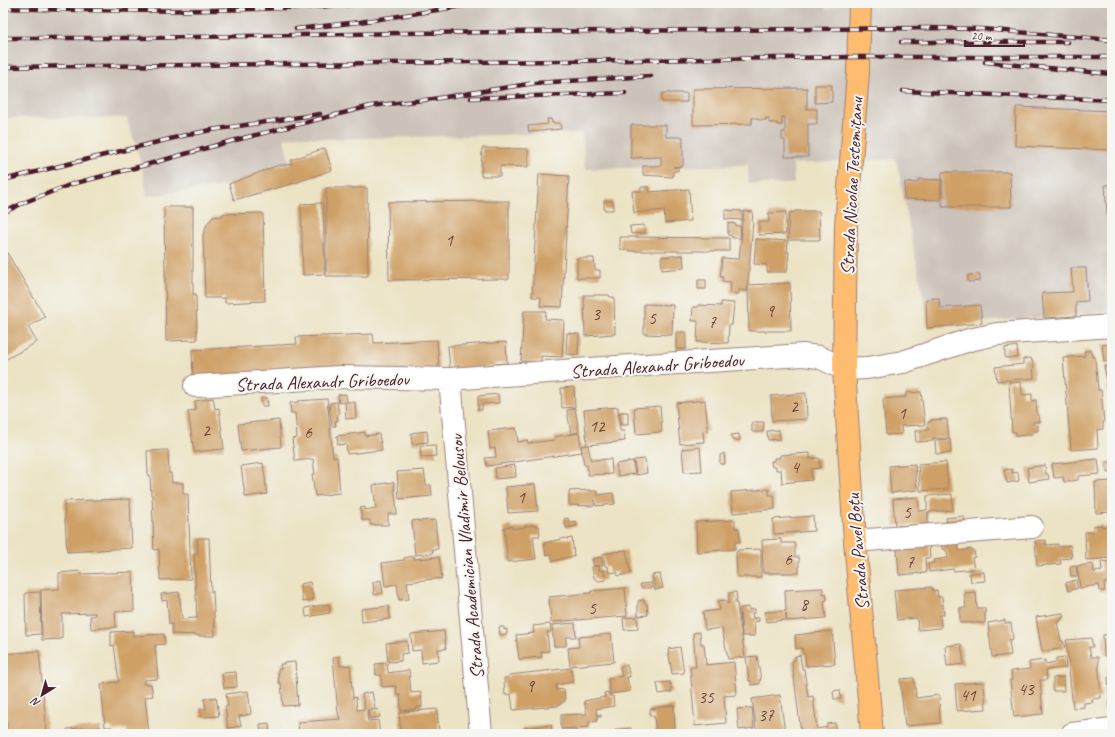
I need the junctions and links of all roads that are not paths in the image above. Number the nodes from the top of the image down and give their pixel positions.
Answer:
1 (860, 3) edge
2 (1112, 326) edge
3 (844, 369) junction
4 (450, 379) junction
5 (195, 386) dead end
6 (1032, 527) dead end
7 (855, 541) junction
8 (1112, 729) edge
9 (482, 734) edge
10 (872, 734) edge
11 (1072, 734) edge

1 - 3 main road, Strada Nicolae Testemițanu
2 - 3 street, Strada Alexandr Griboedov
3 - 4 street, Strada Alexandr Griboedov
3 - 7 main road, Strada Pavel Boțu
4 - 5 street, Strada Alexandr Griboedov
4 - 9 street, Strada Academician Vladimir Belousov
6 - 7 street
7 - 10 main road, Strada Pavel Boțu
8 - 11 street

